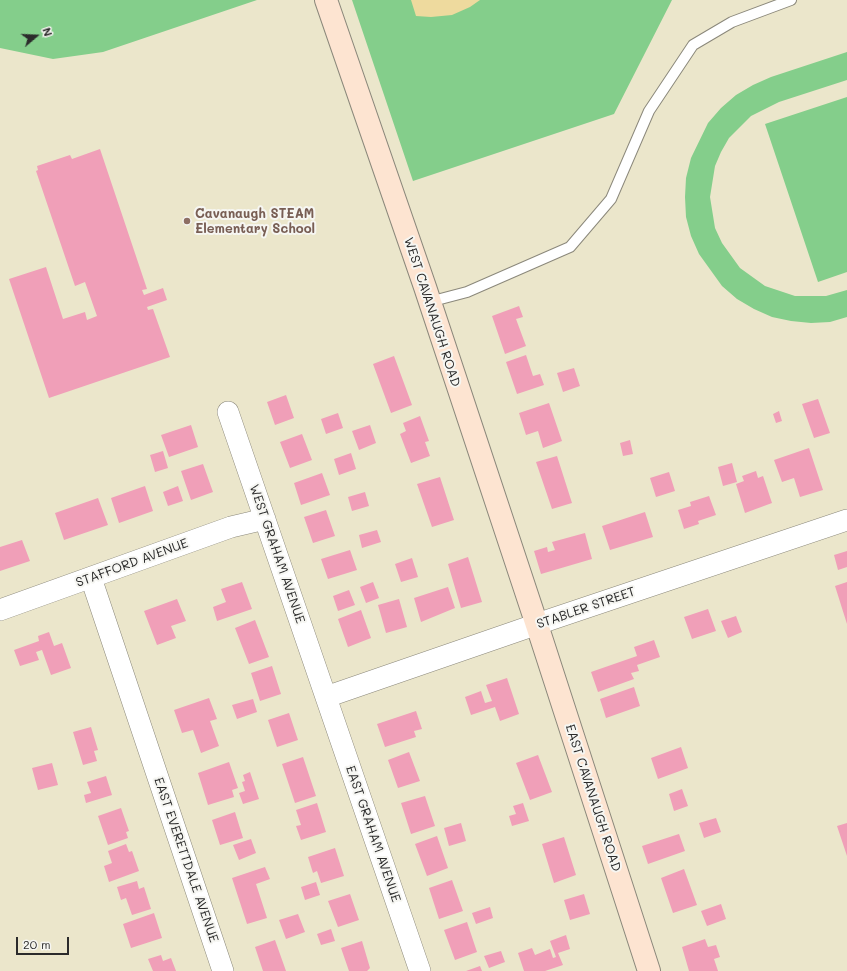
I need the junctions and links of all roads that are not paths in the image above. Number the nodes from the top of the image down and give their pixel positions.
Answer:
1 (326, 0) edge
2 (791, 0) edge
3 (428, 302) junction
4 (228, 412) dead end
5 (265, 519) junction
6 (847, 520) edge
7 (91, 578) junction
8 (0, 610) edge
9 (537, 625) junction
10 (326, 697) junction
11 (223, 971) edge
12 (420, 971) edge
13 (649, 971) edge

1 - 3 street, WEST CAVANAUGH ROAD
2 - 3 lane
3 - 9 street, WEST CAVANAUGH ROAD
4 - 5 street, WEST GRAHAM AVENUE
5 - 7 street, STAFFORD AVENUE
5 - 10 street, WEST GRAHAM AVENUE
6 - 9 street, STABLER STREET
7 - 8 street, STAFFORD AVENUE
7 - 11 street, EAST EVERETTDALE AVENUE
9 - 10 street, STABLER STREET
9 - 13 street, EAST CAVANAUGH ROAD
10 - 12 street, EAST GRAHAM AVENUE

